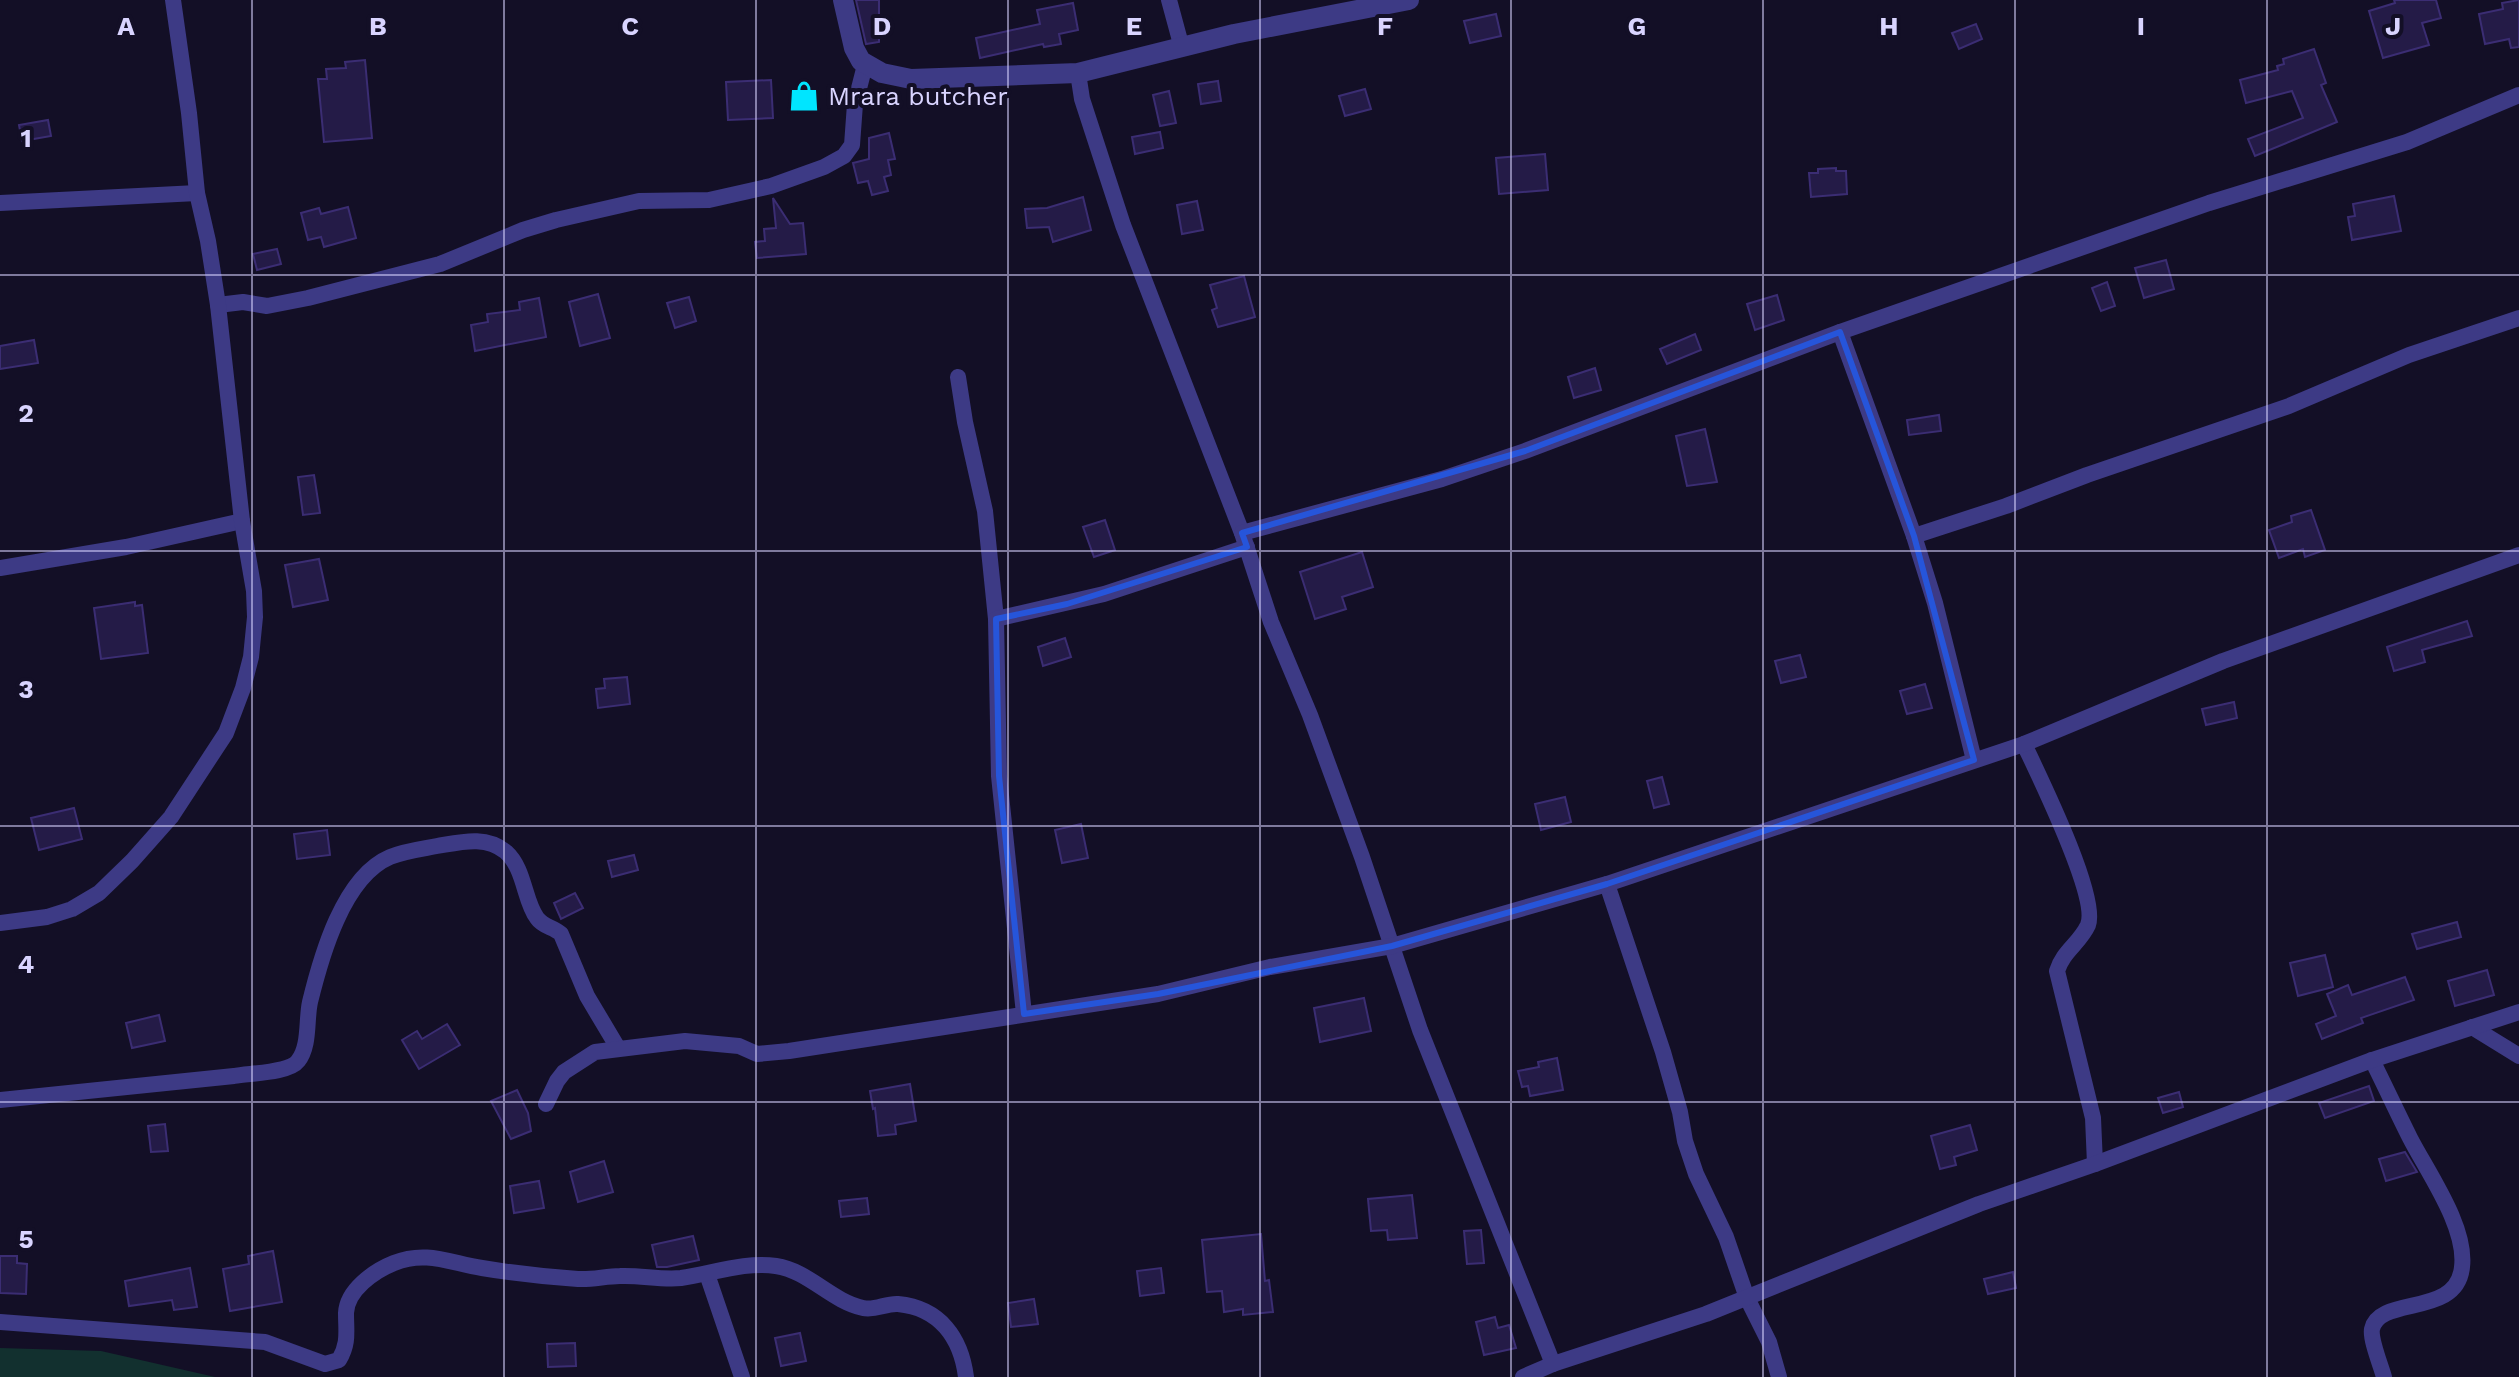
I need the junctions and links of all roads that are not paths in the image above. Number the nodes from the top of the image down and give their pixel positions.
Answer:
1 (173, 0) edge
2 (843, 0) edge
3 (1169, 0) edge
4 (1409, 0) edge
5 (1182, 48) junction
6 (865, 65) junction
7 (1078, 73) junction
8 (2519, 95) edge
9 (197, 193) junction
10 (0, 203) edge
11 (218, 305) junction
12 (2519, 318) edge
13 (1840, 332) junction
14 (958, 377) dead end
15 (242, 521) junction
16 (1914, 536) junction
17 (1245, 540) junction
18 (2519, 555) edge
19 (0, 568) edge
20 (996, 619) junction
21 (2024, 744) junction
22 (1974, 760) junction
23 (1607, 884) junction
24 (0, 923) edge
25 (1392, 946) junction
26 (2519, 1012) edge
27 (1024, 1014) junction
28 (2472, 1027) junction
29 (618, 1048) junction
30 (2519, 1056) edge
31 (2372, 1060) junction
32 (0, 1100) edge
33 (546, 1104) dead end
34 (2095, 1164) junction
35 (707, 1274) junction
36 (1747, 1298) junction
37 (0, 1322) edge
38 (1553, 1364) junction
39 (742, 1377) edge
40 (966, 1377) edge
41 (1523, 1377) edge
42 (1779, 1377) edge
43 (2384, 1377) edge

1 - 9 street
2 - 6 street
3 - 5 street
4 - 5 street
5 - 7 street
6 - 7 street
6 - 11 street
7 - 17 street
8 - 13 street
9 - 10 street
9 - 11 street
11 - 15 street
12 - 16 street
13 - 16 street
13 - 17 street
14 - 20 street
15 - 19 street
15 - 24 street
16 - 22 street
17 - 20 street
17 - 25 street
18 - 21 street
20 - 27 street
21 - 22 street
21 - 34 street
22 - 23 street
23 - 25 street
23 - 36 street
25 - 27 street
25 - 38 street
26 - 28 street
27 - 29 street
28 - 30 street
28 - 31 street
29 - 32 street
29 - 33 street
31 - 34 street
31 - 43 street
34 - 36 street
35 - 37 street
35 - 39 street
35 - 40 street
36 - 38 street
36 - 42 street
38 - 41 street

